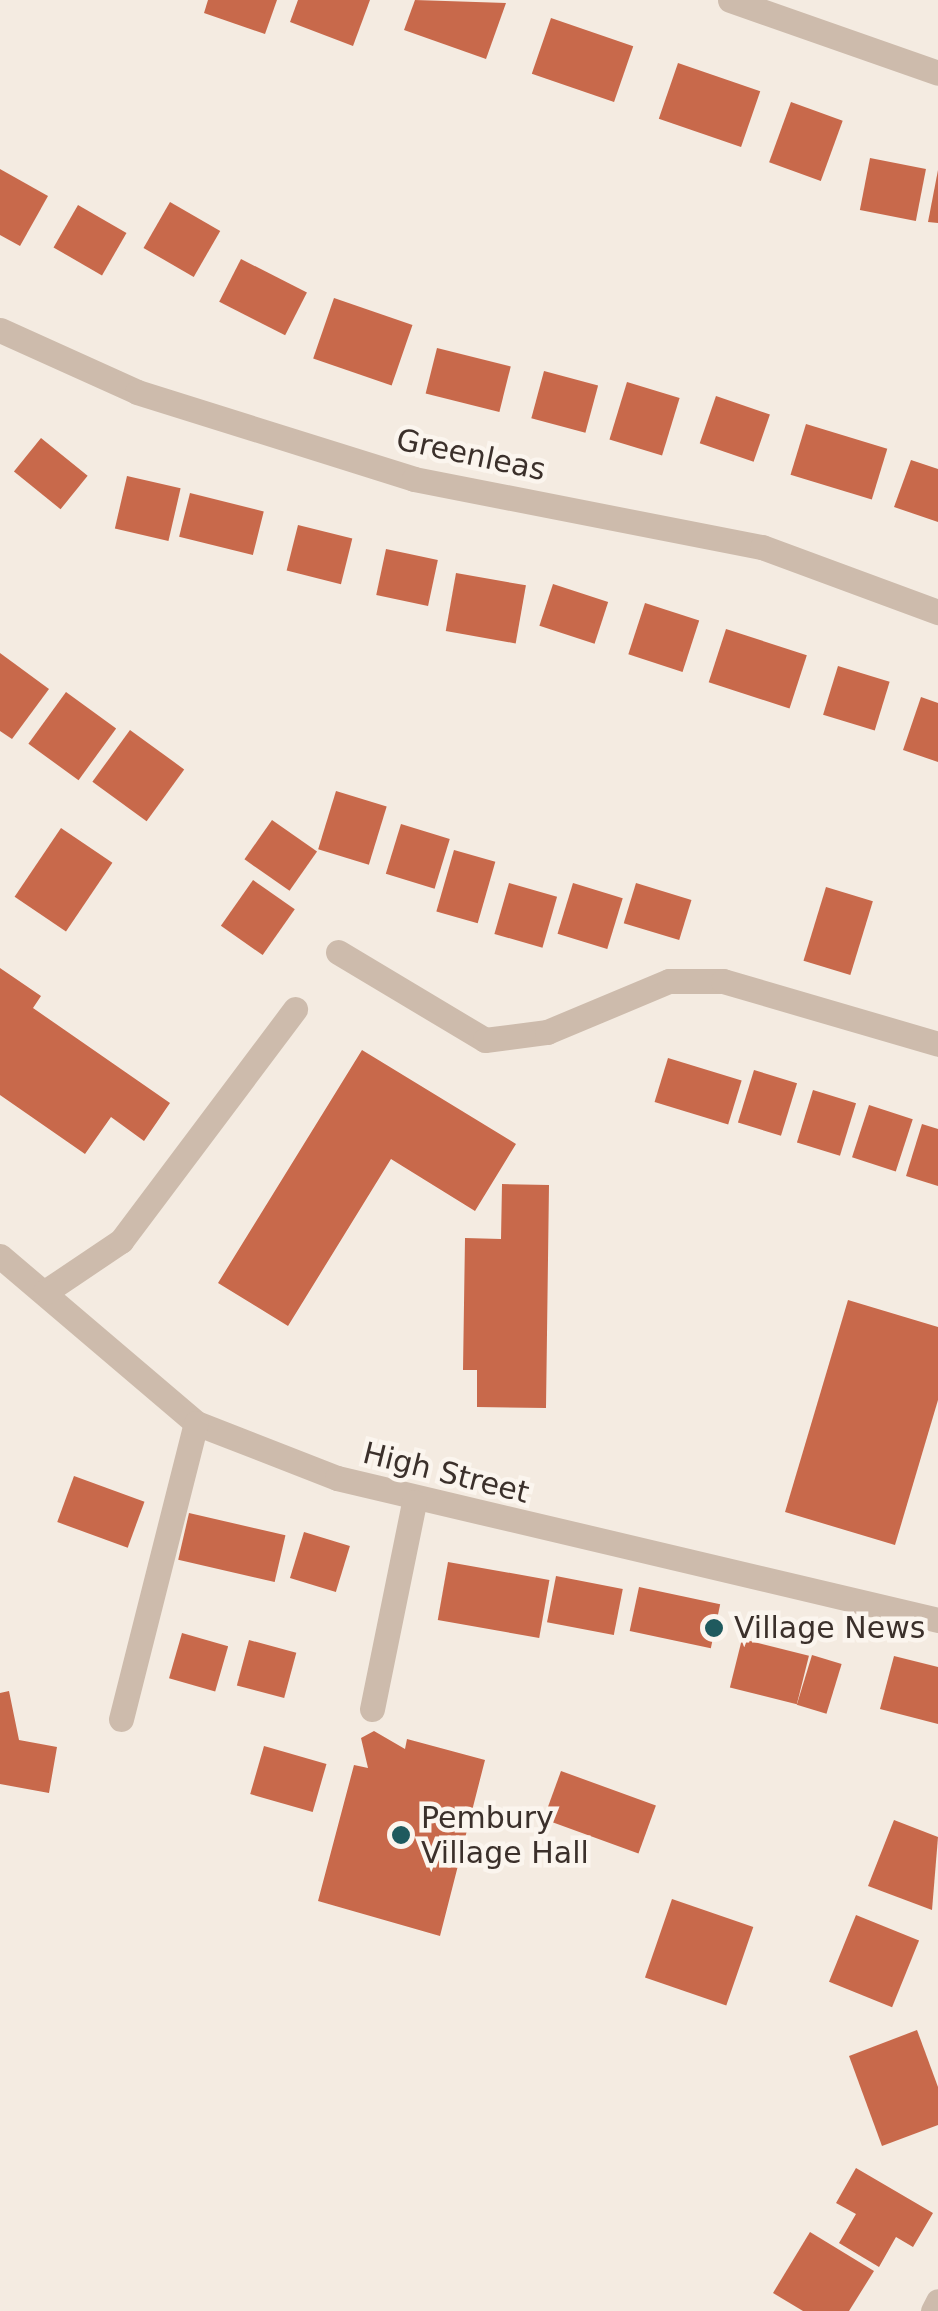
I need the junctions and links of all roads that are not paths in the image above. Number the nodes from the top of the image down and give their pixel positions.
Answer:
1 (730, 0) edge
2 (938, 73) edge
3 (0, 330) edge
4 (938, 612) edge
5 (338, 952) dead end
6 (295, 1009) dead end
7 (938, 1044) edge
8 (0, 1256) edge
9 (45, 1292) junction
10 (196, 1423) junction
11 (414, 1502) junction
12 (938, 1620) edge
13 (372, 1709) dead end
14 (121, 1719) dead end
15 (938, 2300) edge
16 (932, 2311) edge

1 - 2 street
3 - 4 street, Greenleas
5 - 7 street
6 - 9 street
8 - 9 street, High Street
9 - 10 street, High Street
10 - 11 street, High Street
10 - 14 street
11 - 12 street, High Street
11 - 13 street
15 - 16 street

